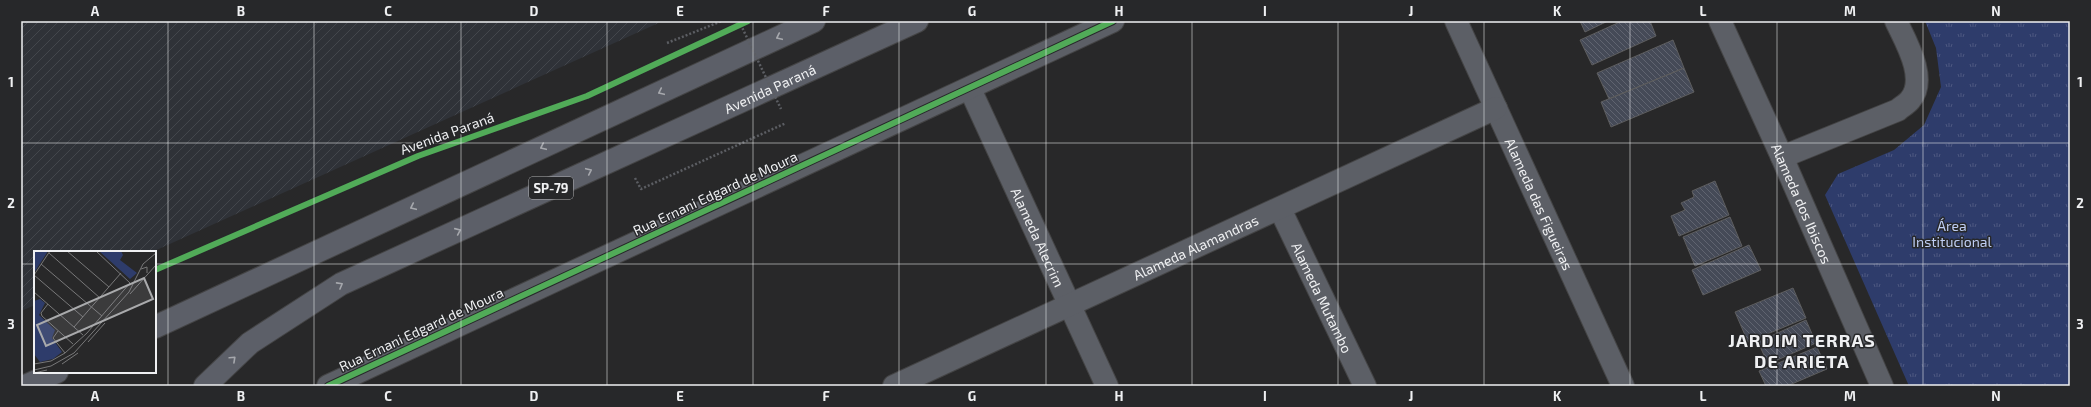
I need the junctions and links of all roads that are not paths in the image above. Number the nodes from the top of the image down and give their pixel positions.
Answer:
1 (814, 21) edge
2 (917, 21) edge
3 (1113, 21) edge
4 (1456, 21) edge
5 (1720, 21) edge
6 (1896, 21) edge
7 (970, 88) junction
8 (1496, 108) junction
9 (1782, 157) junction
10 (1280, 209) junction
11 (1069, 305) junction
12 (156, 327) edge
13 (55, 373) edge
14 (27, 386) edge
15 (205, 386) edge
16 (328, 386) edge
17 (894, 386) edge
18 (1107, 386) edge
19 (1366, 386) edge
20 (1623, 386) edge
21 (1882, 386) edge

1 -> 12 main road
15 -> 2 main road, Avenida Paraná / SP-79
3 - 7 street, Rua Ernani Edgard de Moura
4 - 8 street, Alameda das Figueiras
5 - 9 street, Alameda dos Ibiscos
6 - 9 street
7 - 11 street, Alameda Alecrim
7 - 16 street, Rua Ernani Edgard de Moura
8 - 10 street, Alameda Alamandras
8 - 20 street, Alameda das Figueiras
9 - 21 street, Alameda dos Ibiscos
10 - 11 street, Alameda Alamandras
10 - 19 street, Alameda Mutambo
11 - 17 street, Alameda Alamandras
11 - 18 street, Alameda Alecrim
13 - 14 main road

